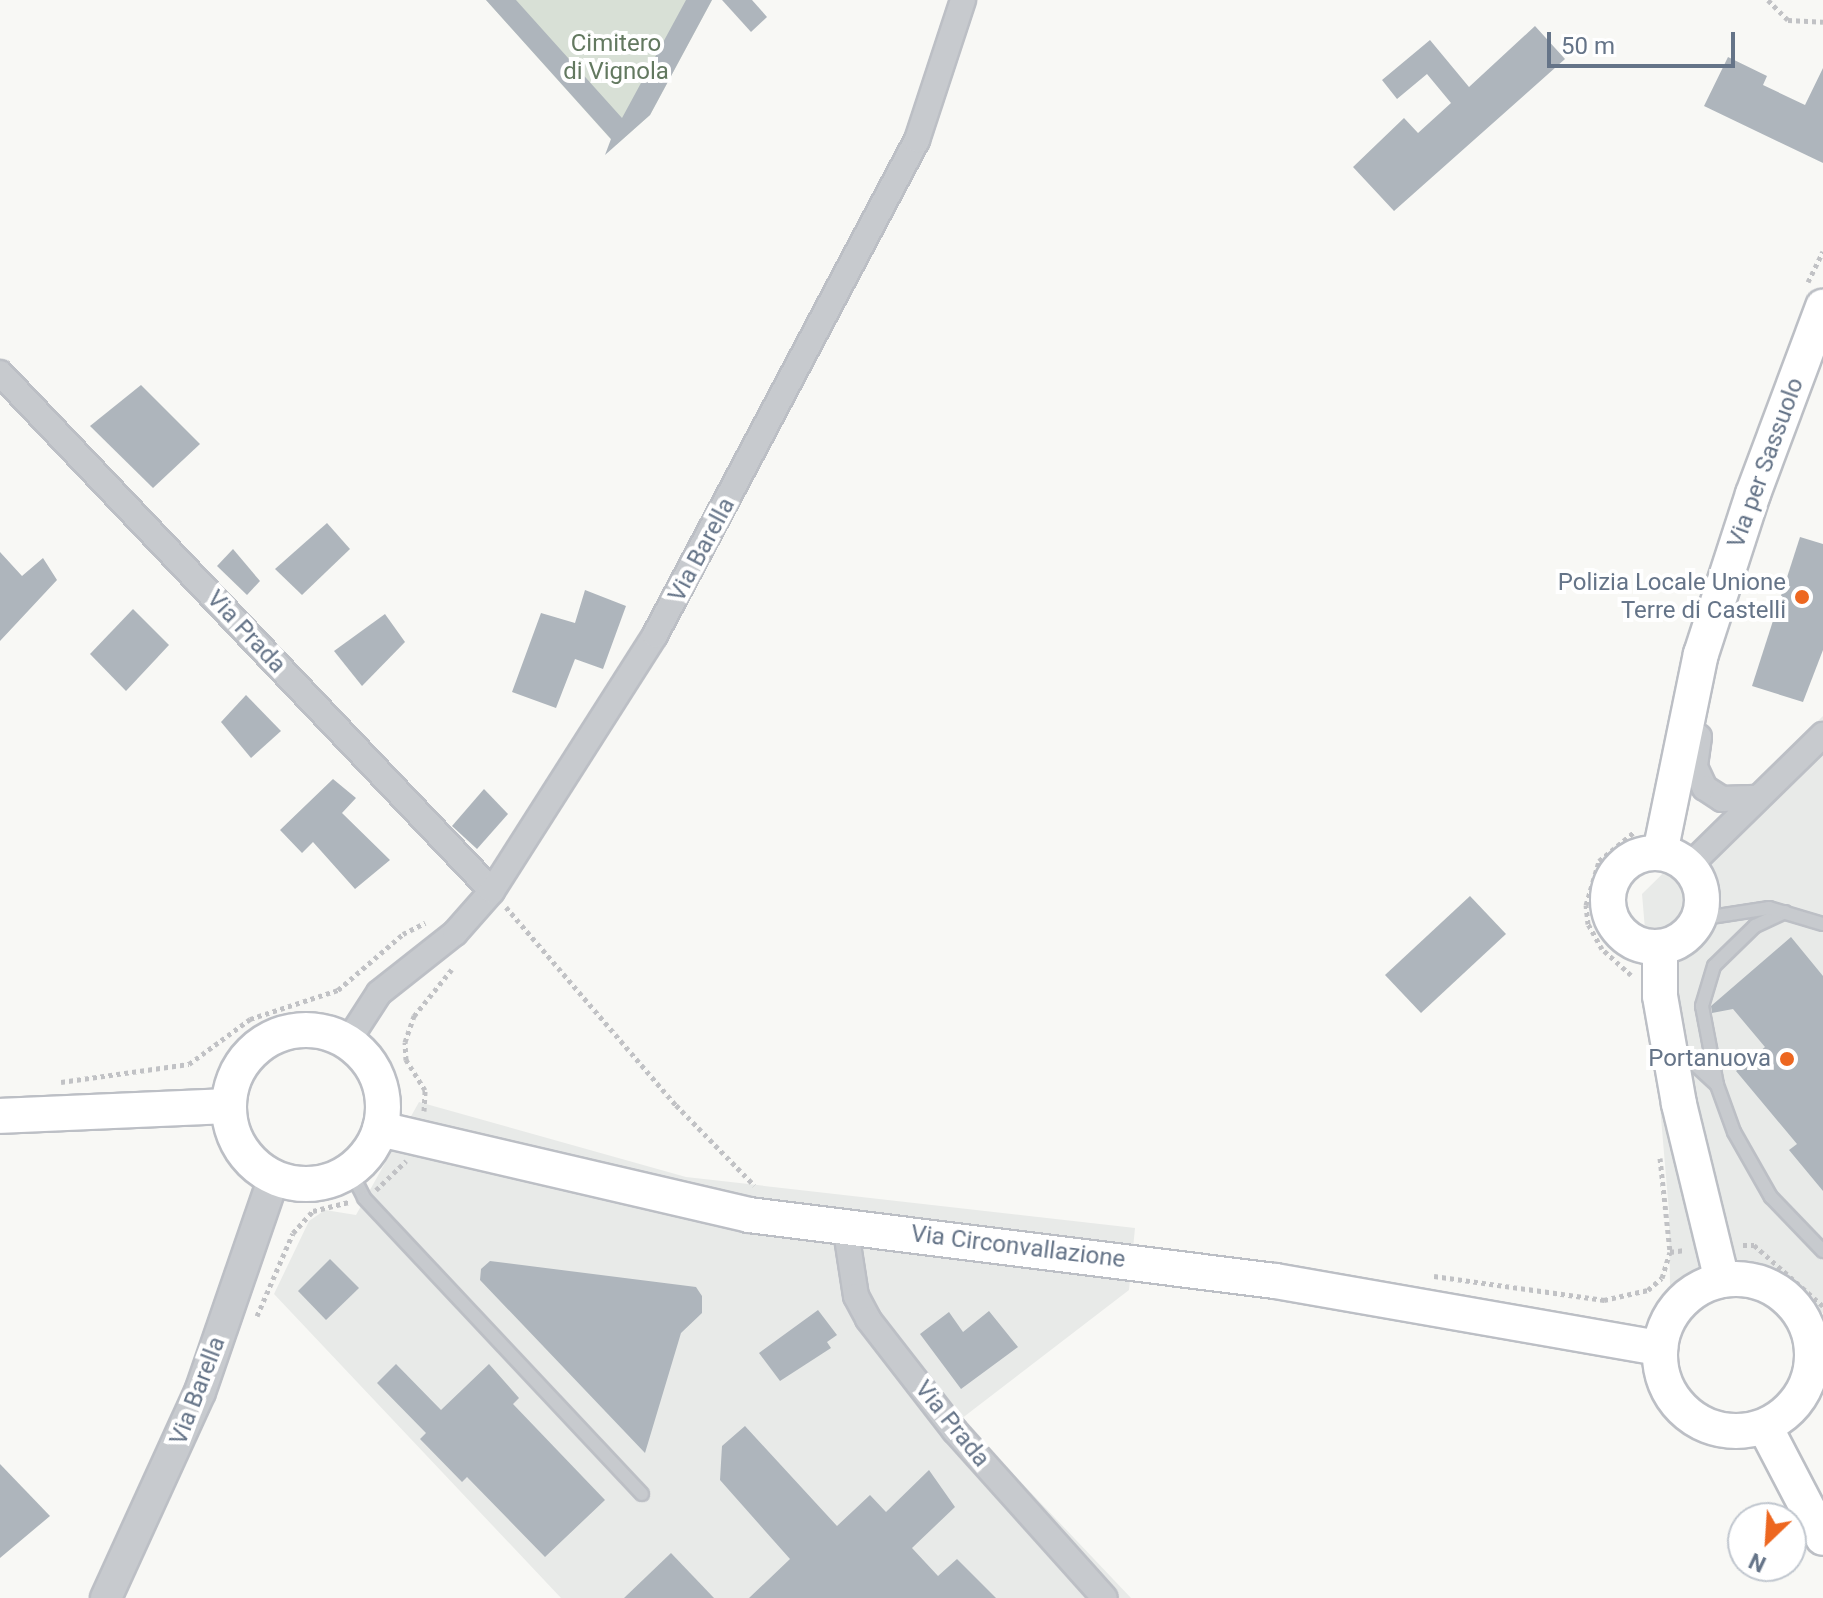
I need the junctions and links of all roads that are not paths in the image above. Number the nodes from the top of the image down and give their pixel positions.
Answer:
1 (963, 0) edge
2 (1823, 307) edge
3 (0, 373) edge
4 (1701, 654) junction
5 (1823, 735) edge
6 (1757, 798) junction
7 (1674, 860) junction
8 (492, 891) junction
9 (1785, 912) junction
10 (1698, 919) junction
11 (1823, 924) edge
12 (1660, 947) junction
13 (1667, 1040) junction
14 (348, 1041) junction
15 (1717, 1085) junction
16 (229, 1106) junction
17 (0, 1116) edge
18 (380, 1129) junction
19 (350, 1170) junction
20 (274, 1177) junction
21 (845, 1225) junction
22 (1823, 1251) edge
23 (1722, 1280) junction
24 (1660, 1348) junction
25 (1818, 1355) edge
26 (1765, 1427) junction
27 (642, 1494) dead end
28 (1823, 1538) edge
29 (106, 1598) edge
30 (1105, 1598) edge

1 - 8 street, Via Barella
2 - 4 main road, Via per Sassuolo
3 - 8 street, Via Prada
4 - 6 street
4 - 7 main road, Via per Sassuolo
5 - 6 street
6 - 7 street
7 - 10 main road
7 - 12 main road
8 - 14 street, Via Barella
9 - 10 lane
9 - 11 lane
9 - 15 lane
10 - 12 main road
12 - 13 main road
13 - 15 lane
13 - 23 main road
14 - 16 main road
14 - 18 main road
15 - 22 lane
16 - 17 main road
16 - 20 main road
18 - 19 main road
18 - 21 main road, Via Circonvallazione
19 - 20 main road
19 - 27 lane
20 - 29 street, Via Barella
21 - 24 main road, Via Circonvallazione
21 - 30 street, Via Prada
23 - 24 main road
23 - 25 main road
24 - 26 main road
25 - 26 main road
26 - 28 main road

